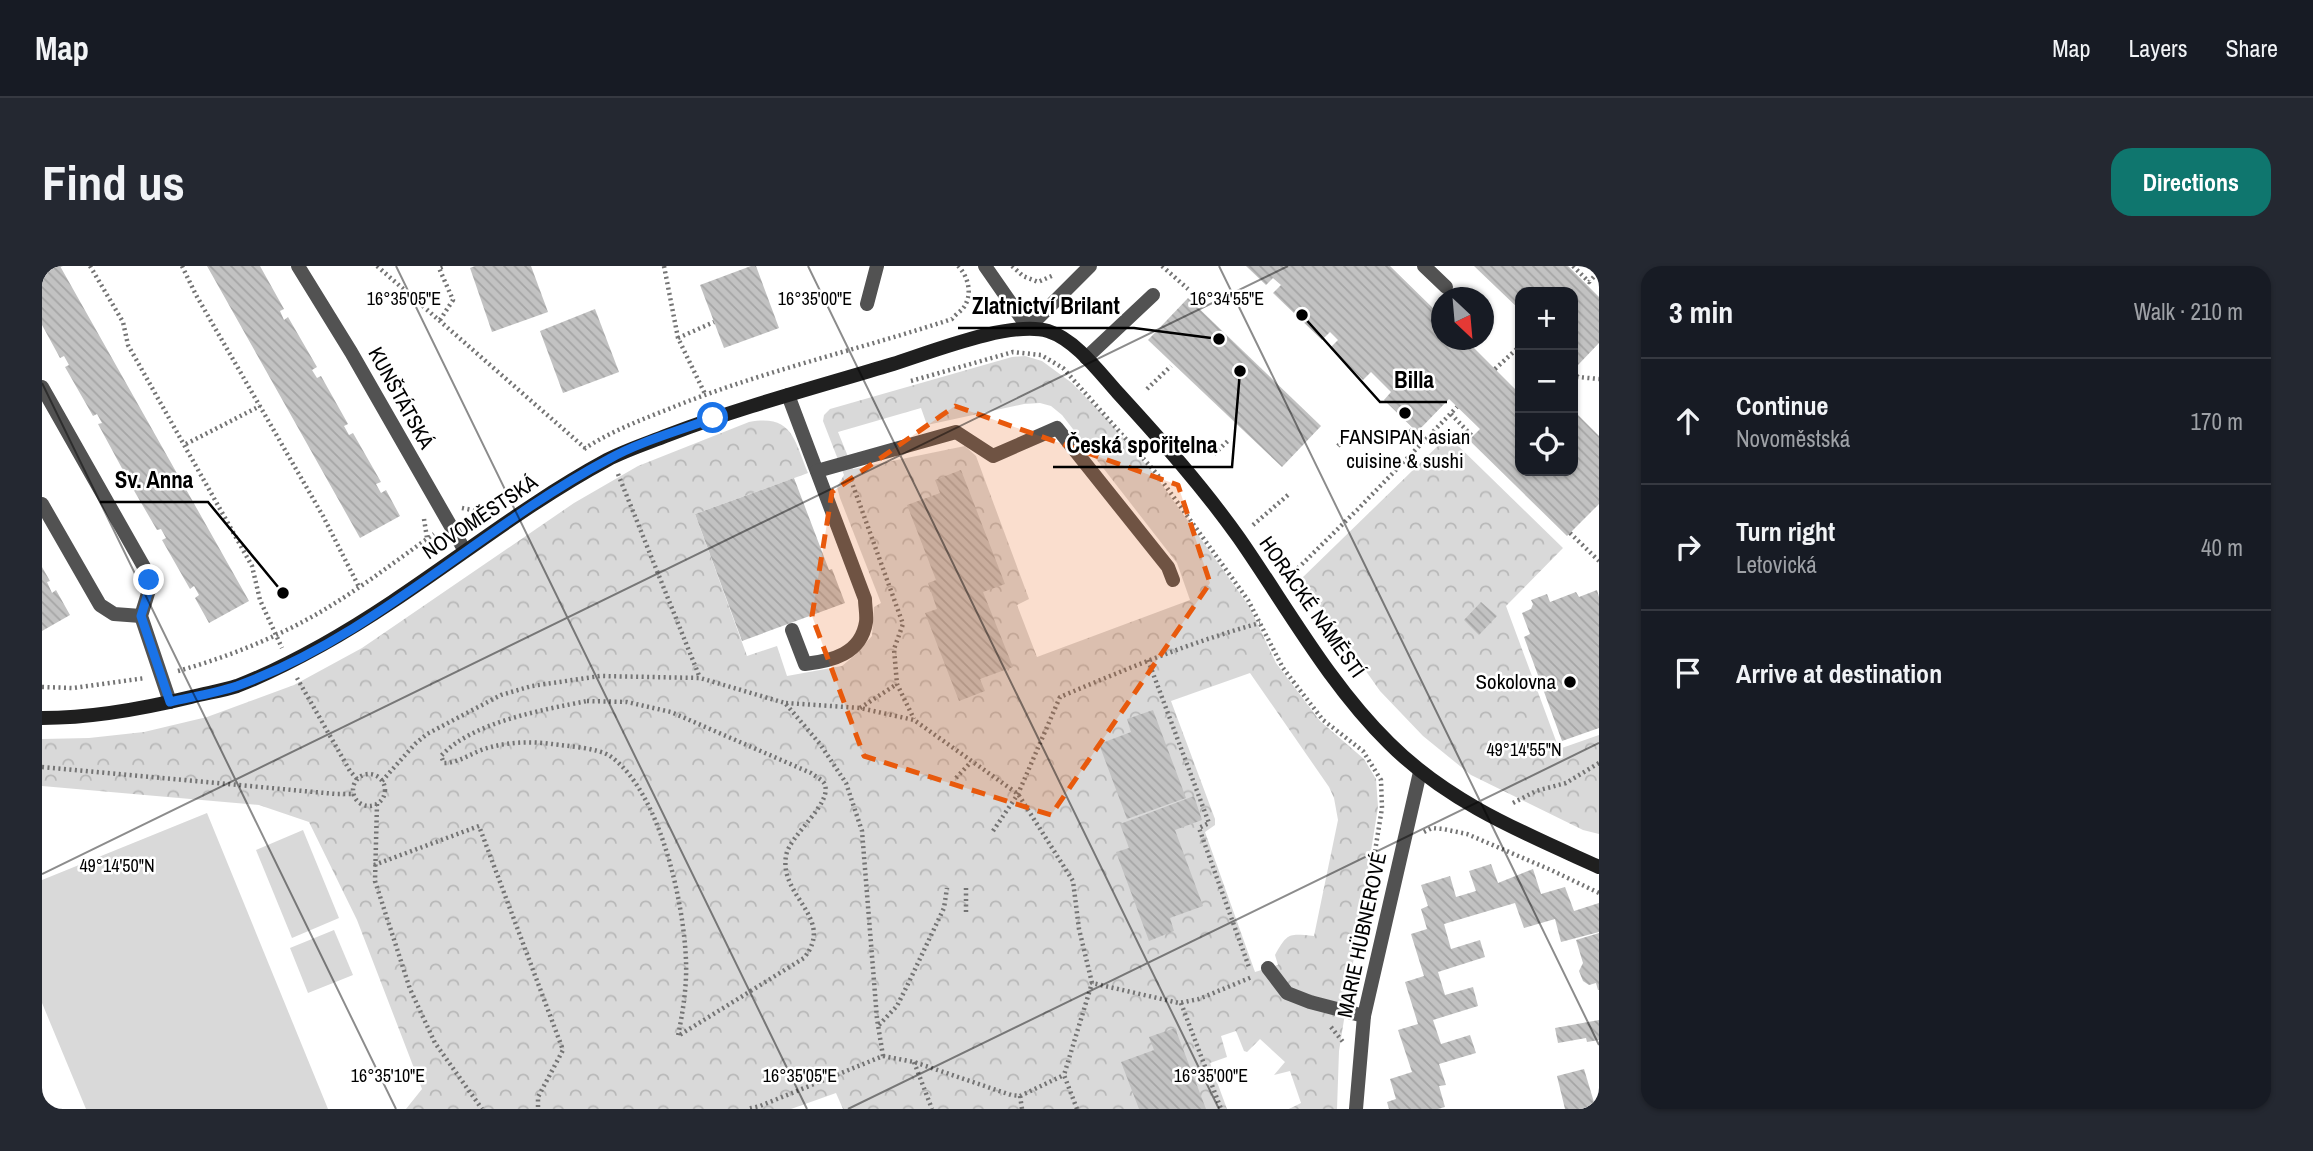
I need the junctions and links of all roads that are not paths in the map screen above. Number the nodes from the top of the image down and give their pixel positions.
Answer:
1 (298, 266) edge
2 (877, 266) edge
3 (985, 266) edge
4 (1090, 266) edge
5 (1423, 266) edge
6 (1446, 287) dead end
7 (1153, 295) dead end
8 (867, 304) dead end
9 (1028, 328) junction
10 (1086, 358) junction
11 (42, 387) edge
12 (788, 396) junction
13 (817, 471) junction
14 (42, 505) edge
15 (465, 551) junction
16 (1172, 580) dead end
17 (141, 616) junction
18 (792, 630) dead end
19 (170, 702) junction
20 (42, 718) edge
21 (1420, 772) junction
22 (1599, 867) edge
23 (1268, 968) dead end
24 (1364, 1016) junction
25 (1356, 1109) edge

1 - 15 street, KUNŠTÁTSKÁ
2 - 8 street
3 - 9 street
4 - 9 street
5 - 6 street
7 - 10 street
9 - 10 street, HORÁCKÉ NÁMĚSTÍ
9 - 12 street, NOVOMĚSTSKÁ
10 - 21 street, HORÁCKÉ NÁMĚSTÍ
11 - 17 street
12 - 13 street
12 - 15 street, NOVOMĚSTSKÁ
13 - 16 street
13 - 18 street
14 - 17 street
15 - 19 street, NOVOMĚSTSKÁ
17 - 19 street
19 - 20 street, NOVOMĚSTSKÁ
21 - 22 street, HORÁCKÉ NÁMĚSTÍ
21 - 24 street, MARIE HÜBNEROVÉ
23 - 24 street
24 - 25 street, MARIE HÜBNEROVÉ

